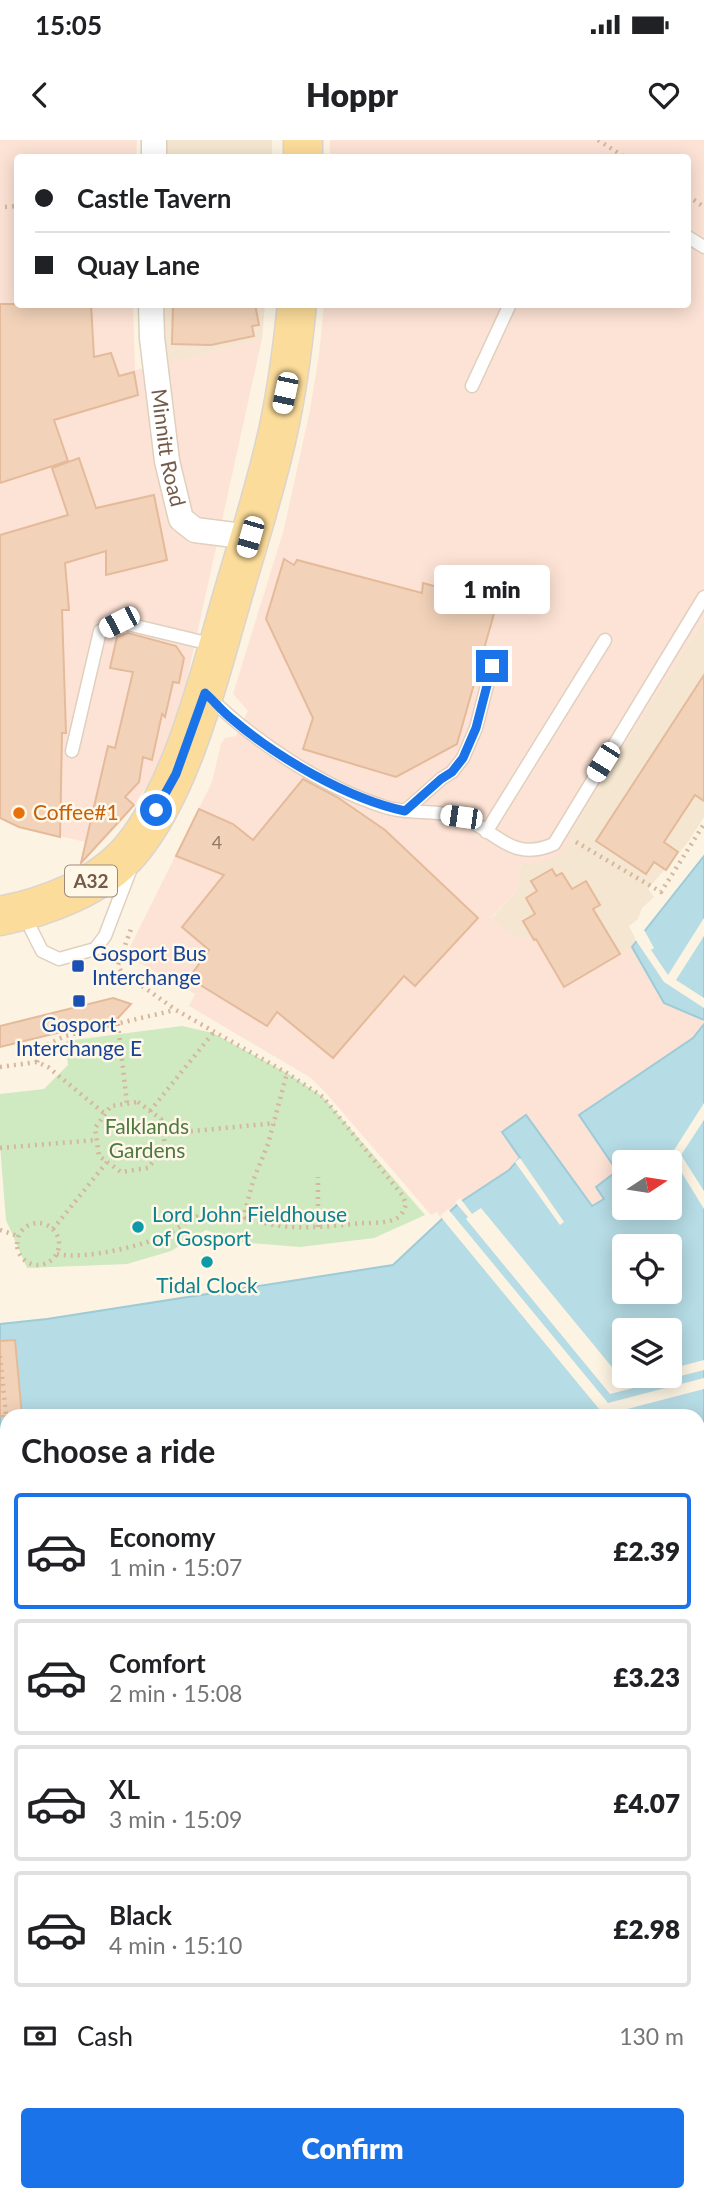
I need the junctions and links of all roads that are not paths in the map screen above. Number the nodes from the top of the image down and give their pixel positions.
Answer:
1 (152, 308) edge
2 (296, 308) edge
3 (508, 308) edge
4 (472, 386) dead end
5 (250, 537) junction
6 (704, 597) edge
7 (605, 639) dead end
8 (218, 646) junction
9 (492, 666) dead end
10 (205, 693) junction
11 (72, 751) dead end
12 (405, 811) junction
13 (486, 832) junction
14 (142, 834) junction
15 (13, 913) edge

1 - 5 street, Minnitt Road
2 - 5 main road, A32
3 - 4 lane
5 - 8 main road, A32
6 - 13 lane
7 - 13 lane
8 - 10 main road, A32
8 - 11 lane
9 - 12 lane
10 - 12 lane
10 - 14 main road, A32
12 - 13 lane
14 - 15 main road, A32
14 - 15 lane

